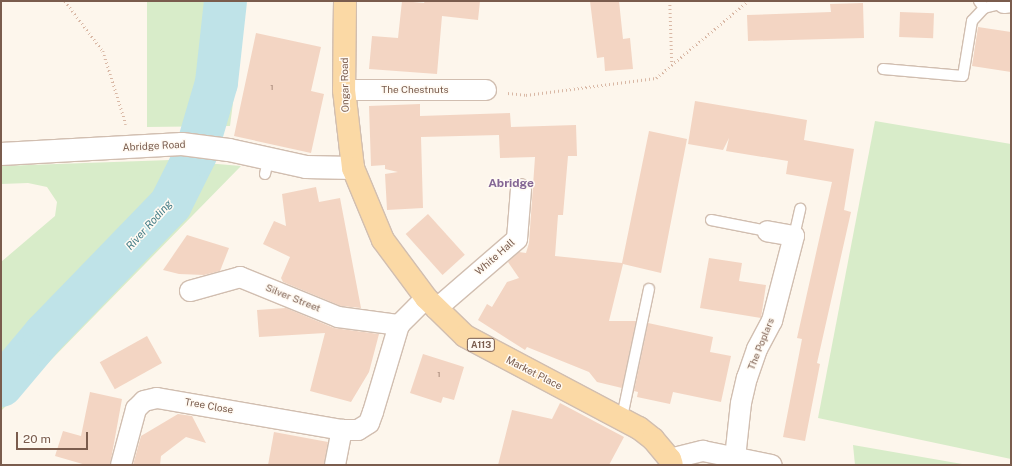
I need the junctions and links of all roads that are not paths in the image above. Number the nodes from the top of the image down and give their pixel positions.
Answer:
1 (345, 1) edge
2 (1008, 3) edge
3 (982, 4) edge
4 (883, 69) dead end
5 (344, 90) junction
6 (486, 90) road end
7 (1, 154) edge
8 (353, 168) junction
9 (521, 189) dead end
10 (800, 209) dead end
11 (711, 220) dead end
12 (767, 230) joint
13 (794, 236) junction
14 (649, 288) dead end
15 (190, 291) dead end
16 (431, 304) junction
17 (399, 326) junction
18 (622, 417) junction
19 (342, 430) junction
20 (735, 458) junction
21 (671, 462) edge
22 (121, 465) edge
23 (335, 465) edge
24 (772, 465) edge

1 - 5 main road, Ongar Road / A113
2 - 3 lane
3 - 4 lane
5 - 6 street, The Chestnuts
5 - 8 main road, Ongar Road / A113
7 - 8 main road, Abridge Road
8 - 16 main road, Market Place / A113
9 - 16 street, White Hall
10 - 13 lane
11 - 12 lane
12 - 13 street
13 - 20 street, The Poplars
14 - 18 lane
15 - 17 street, Silver Street
16 - 17 street, Tree Close
16 - 18 main road, Market Place / A113
17 - 19 street, Tree Close
18 - 21 main road, Market Place / A113
19 - 22 street, Tree Close
19 - 23 street
20 - 21 street
20 - 24 street

